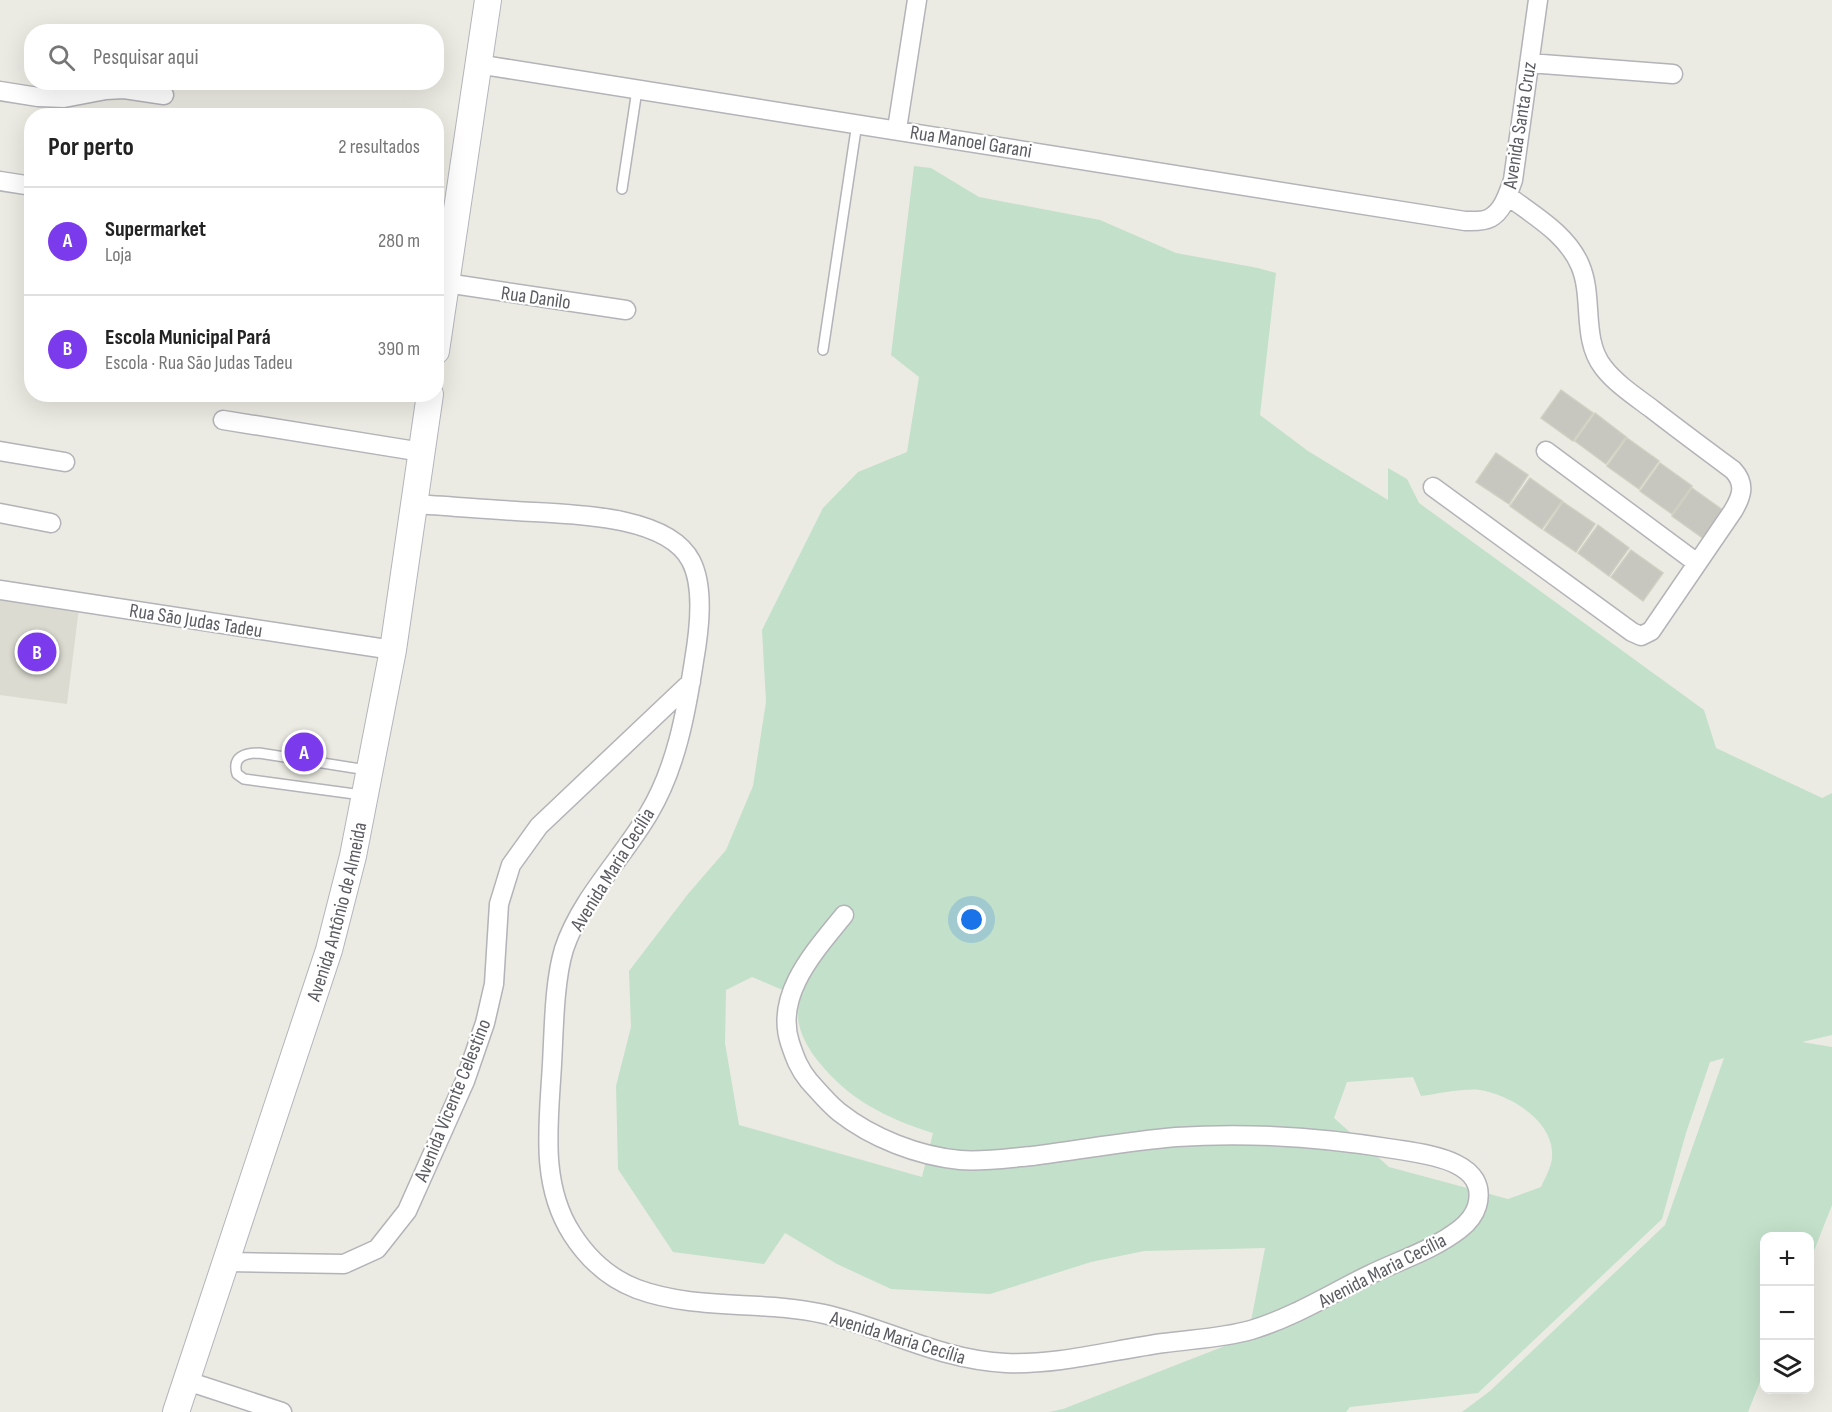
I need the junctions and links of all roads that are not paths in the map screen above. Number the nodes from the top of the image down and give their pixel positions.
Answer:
1 (488, 0) edge
2 (917, 0) edge
3 (1538, 0) edge
4 (477, 63) junction
5 (1529, 63) junction
6 (1673, 74) dead end
7 (106, 90) edge
8 (131, 90) edge
9 (637, 90) junction
10 (0, 91) edge
11 (164, 95) dead end
12 (857, 123) junction
13 (897, 129) junction
14 (0, 181) edge
15 (24, 185) edge
16 (622, 189) dead end
17 (1508, 196) junction
18 (1464, 221) joint
19 (444, 253) edge
20 (446, 284) junction
21 (444, 297) edge
22 (626, 310) dead end
23 (823, 350) dead end
24 (429, 402) edge
25 (223, 420) dead end
26 (0, 451) edge
27 (1546, 451) dead end
28 (422, 452) junction
29 (65, 462) dead end
30 (1432, 487) dead end
31 (414, 504) junction
32 (0, 513) edge
33 (51, 523) dead end
34 (1697, 563) junction
35 (0, 590) edge
36 (393, 650) junction
37 (691, 682) junction
38 (370, 771) junction
39 (365, 795) junction
40 (844, 915) dead end
41 (227, 1262) junction
42 (187, 1381) junction
43 (176, 1412) edge
44 (282, 1412) edge

1 - 4 street
2 - 13 street
3 - 5 street, Avenida Santa Cruz
4 - 9 street, Rua Manoel Garani
4 - 19 street
5 - 6 street
5 - 17 street, Avenida Santa Cruz
7 - 10 street
8 - 11 street
9 - 12 street, Rua Manoel Garani
9 - 16 lane
12 - 13 street, Rua Manoel Garani
12 - 23 lane
13 - 18 street, Rua Manoel Garani
14 - 15 street
17 - 18 street, Avenida Santa Cruz
17 - 34 street
19 - 20 street
20 - 21 street
20 - 22 street, Rua Danilo
24 - 28 street, Avenida Antônio de Almeida
25 - 28 street
26 - 29 street
27 - 34 street
28 - 31 street, Avenida Antônio de Almeida
30 - 34 street
31 - 36 street, Avenida Antônio de Almeida
31 - 37 street, Avenida Maria Cecília
32 - 33 street
35 - 36 street, Rua São Judas Tadeu
36 - 38 street, Avenida Antônio de Almeida
37 - 40 street, Avenida Maria Cecília
37 - 41 street, Avenida Vicente Celestino
38 - 39 street, Avenida Antônio de Almeida
38 - 39 lane
39 - 41 street, Avenida Antônio de Almeida
41 - 42 street, Avenida Antônio de Almeida
42 - 43 street, Avenida Antônio de Almeida
42 - 44 street

